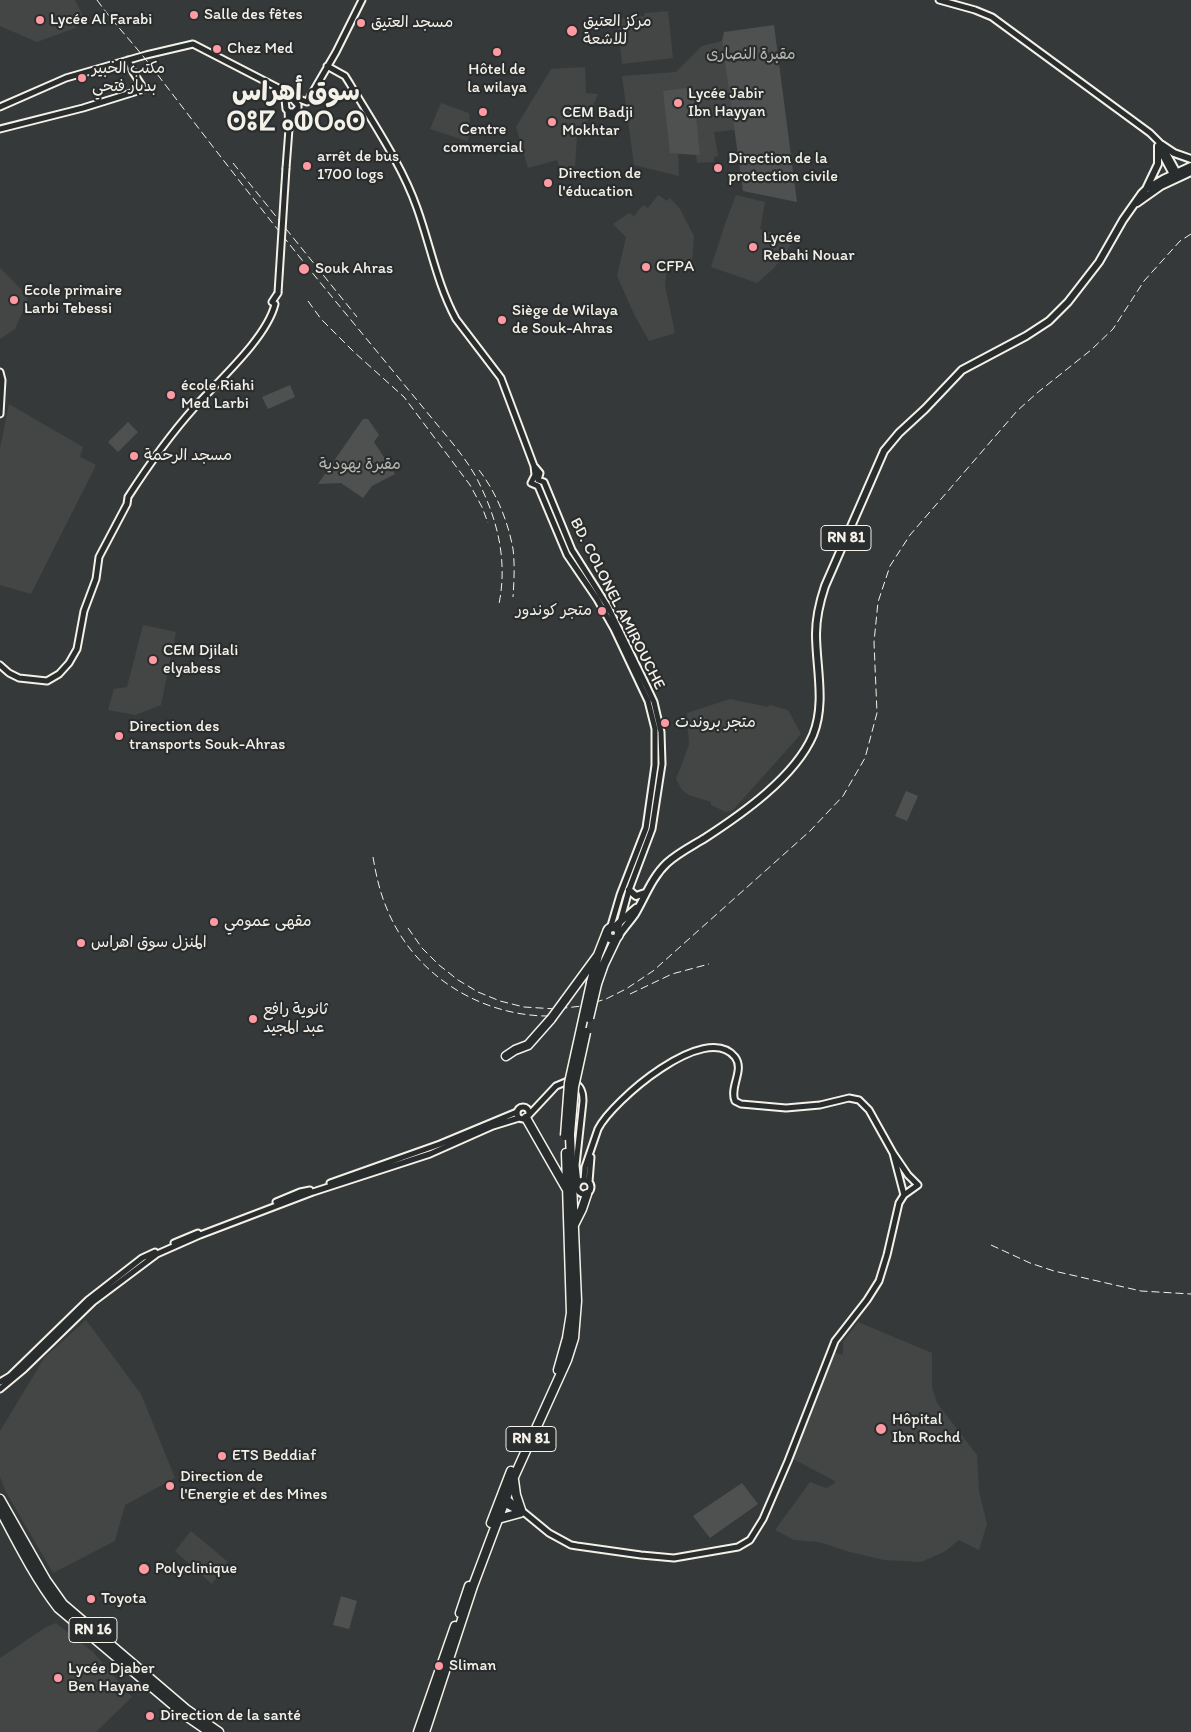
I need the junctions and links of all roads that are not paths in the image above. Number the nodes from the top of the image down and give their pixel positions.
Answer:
1 (362, 0) edge
2 (939, 0) edge
3 (128, 60) junction
4 (328, 66) junction
5 (284, 90) junction
6 (293, 100) junction
7 (286, 103) junction
8 (2, 106) edge
9 (288, 112) junction
10 (294, 112) junction
11 (289, 128) junction
12 (0, 129) edge
13 (1160, 146) junction
14 (1191, 159) edge
15 (1191, 166) edge
16 (1191, 172) edge
17 (1176, 175) junction
18 (1146, 189) junction
19 (1132, 207) junction
20 (0, 372) edge
21 (0, 395) edge
22 (0, 414) edge
23 (534, 466) junction
24 (0, 665) edge
25 (629, 890) junction
26 (646, 892) junction
27 (640, 904) junction
28 (615, 931) junction
29 (598, 955) junction
30 (594, 984) junction
31 (506, 1056) dead end
32 (543, 1099) junction
33 (526, 1107) junction
34 (522, 1116) junction
35 (568, 1136) junction
36 (590, 1152) junction
37 (893, 1153) junction
38 (577, 1158) junction
39 (588, 1158) junction
40 (571, 1177) junction
41 (582, 1182) junction
42 (566, 1188) junction
43 (587, 1194) junction
44 (904, 1195) junction
45 (573, 1227) junction
46 (104, 1291) junction
47 (0, 1382) edge
48 (0, 1389) edge
49 (514, 1478) junction
50 (0, 1499) edge
51 (503, 1499) junction
52 (0, 1510) edge
53 (523, 1513) junction
54 (498, 1519) junction
55 (210, 1732) edge
56 (219, 1732) edge
57 (418, 1732) edge
58 (425, 1732) edge

1 - 4 street
2 - 13 street
3 - 5 street
3 - 8 street
3 - 12 street
4 - 6 street
4 - 23 street
5 - 6 street
5 - 7 street
6 - 7 street
6 - 10 street
7 - 9 street
9 - 10 street
9 - 11 street
10 - 11 street
11 - 24 street, bridge
13 - 14 main road
13 - 17 street
13 - 18 main road
15 - 17 main road, RN 81
16 - 17 main road, RN 81
17 - 18 main road, RN 81
17 - 19 main road, RN 81
18 - 19 main road, RN 81
19 - 26 main road, RN 81
20 - 21 street
21 - 22 street
23 - 25 street, BD. COLONEL AMIROUCHE
23 - 28 street, BD. COLONEL AMIROUCHE
25 - 26 main road
25 - 28 street, BD. COLONEL AMIROUCHE
26 - 27 main road, RN 81
27 - 28 main road
27 - 28 main road
28 - 29 highway, RN 81
28 - 30 highway, RN 81
29 - 30 highway, RN 81
29 - 31 highway, bridge
30 - 35 highway, RN 81, bridge
32 - 33 street
32 - 34 street
32 - 38 street
33 - 34 street
33 - 34 street
34 - 42 highway
34 - 46 street
35 - 40 highway, RN 81
35 - 42 highway, RN 81
36 - 37 street
36 - 39 street
36 - 41 street
37 - 44 street
37 - 44 street
38 - 39 street
38 - 41 street
39 - 41 street
40 - 41 highway
40 - 45 highway, RN 81
41 - 43 street
41 - 43 street
42 - 51 highway, RN 81
43 - 45 highway
44 - 53 street
45 - 49 highway, RN 81
46 - 47 street
46 - 48 street
49 - 51 highway, RN 81
49 - 53 highway
50 - 56 highway, RN 16
51 - 53 street
51 - 54 highway, RN 81
51 - 57 highway, RN 81
52 - 55 highway, RN 16
53 - 54 highway
54 - 58 highway, RN 81

